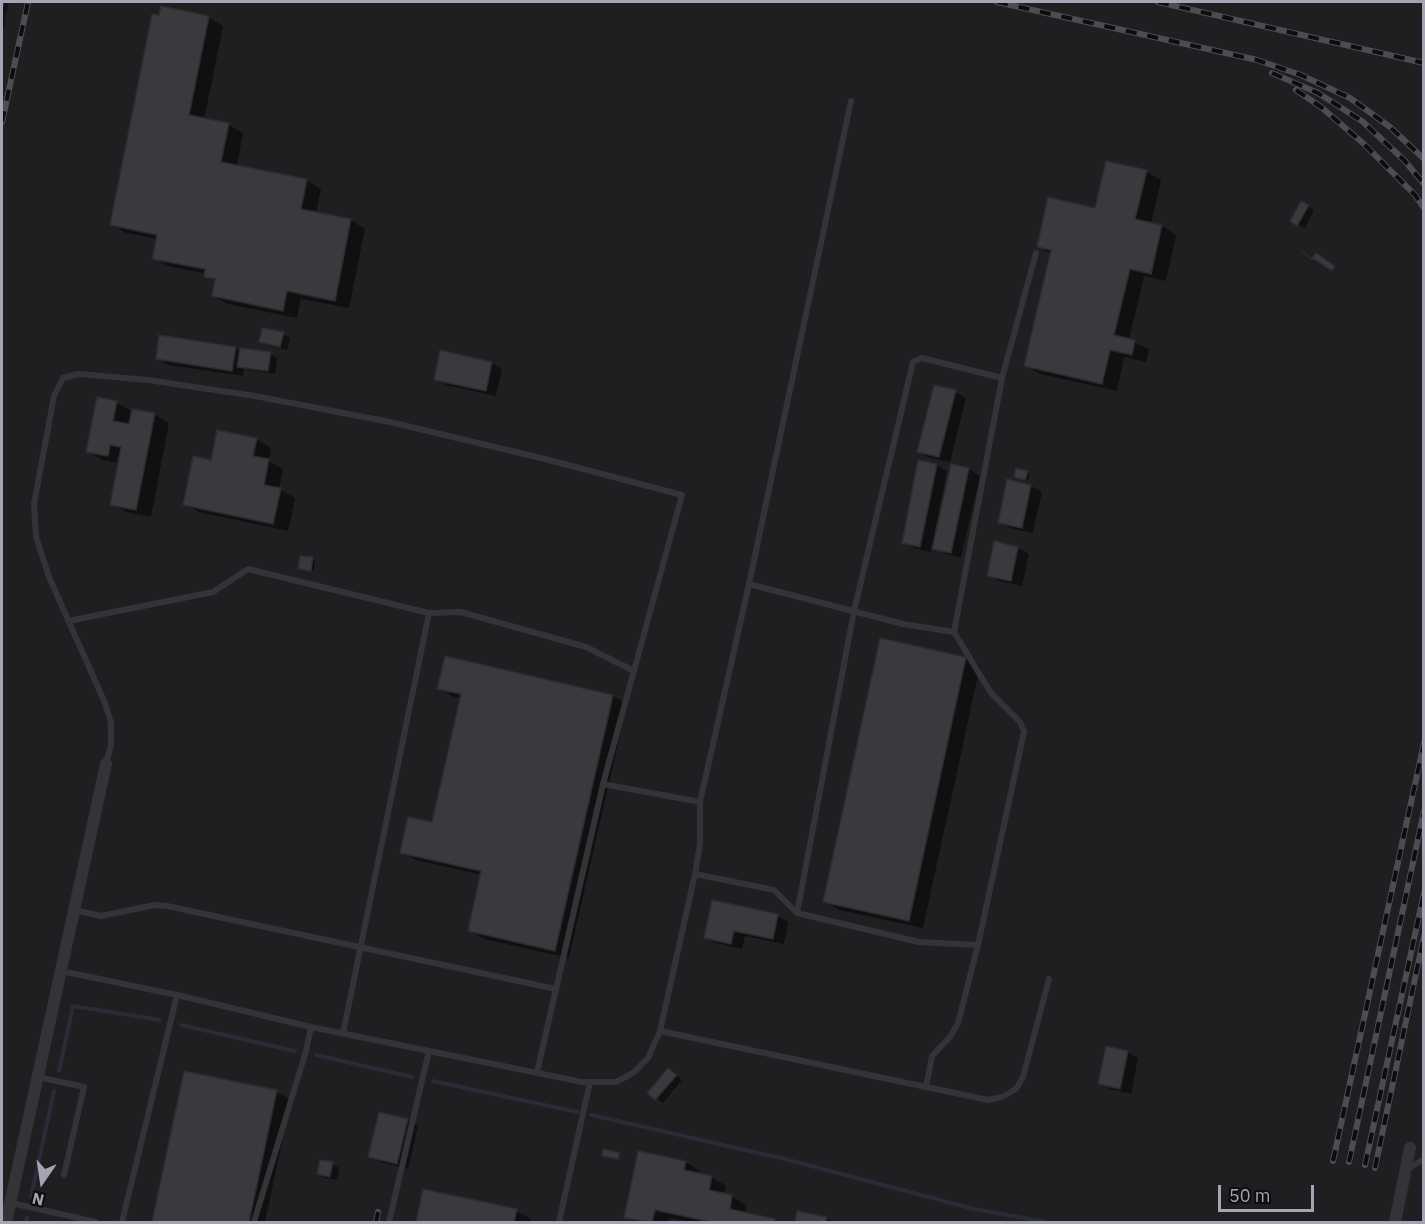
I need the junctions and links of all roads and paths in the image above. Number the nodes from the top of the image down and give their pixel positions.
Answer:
1 (851, 101) dead end
2 (1036, 253) dead end
3 (1002, 378) junction
4 (749, 584) junction
5 (854, 610) junction
6 (429, 613) junction
7 (68, 621) junction
8 (954, 632) junction
9 (634, 671) junction
10 (106, 764) joint
11 (603, 784) junction
12 (700, 802) junction
13 (695, 874) junction
14 (74, 910) junction
15 (797, 913) junction
16 (978, 945) junction
17 (361, 947) junction
18 (61, 970) junction
19 (1049, 979) dead end
20 (556, 989) junction
21 (177, 995) junction
22 (311, 1027) junction
23 (660, 1031) junction
24 (343, 1033) junction
25 (429, 1051) junction
26 (537, 1072) junction
27 (38, 1077) junction
28 (590, 1082) junction
29 (926, 1087) junction
30 (1410, 1148) dead end
31 (1424, 1159) edge
32 (1406, 1170) junction
33 (64, 1175) dead end
34 (10, 1203) junction
35 (6, 1222) edge
36 (96, 1222) edge
37 (122, 1222) edge
38 (254, 1222) edge
39 (389, 1222) edge
40 (559, 1222) edge
41 (1395, 1222) edge

1 - 4 lane
2 - 3 lane
3 - 5 lane
3 - 8 lane
4 - 5 lane
4 - 12 lane
5 - 8 lane
5 - 15 lane
6 - 7 lane
6 - 9 lane
6 - 17 lane
7 - 9 lane
7 - 10 lane
8 - 16 lane
9 - 11 lane
10 - 14 street
11 - 12 lane
11 - 20 lane
12 - 13 lane
13 - 15 lane
13 - 23 lane
14 - 17 lane
14 - 18 street
15 - 16 lane
16 - 29 lane
17 - 20 lane
17 - 24 lane
18 - 21 lane
18 - 27 street
19 - 29 lane
20 - 26 lane
21 - 22 lane
21 - 37 lane
22 - 24 lane
22 - 38 lane
23 - 28 lane
23 - 29 lane
24 - 25 lane
25 - 26 lane
25 - 39 lane
26 - 28 lane
27 - 33 lane
27 - 34 street
28 - 40 lane
30 - 32 street
31 - 32 lane
32 - 41 street
34 - 35 street
34 - 36 lane

